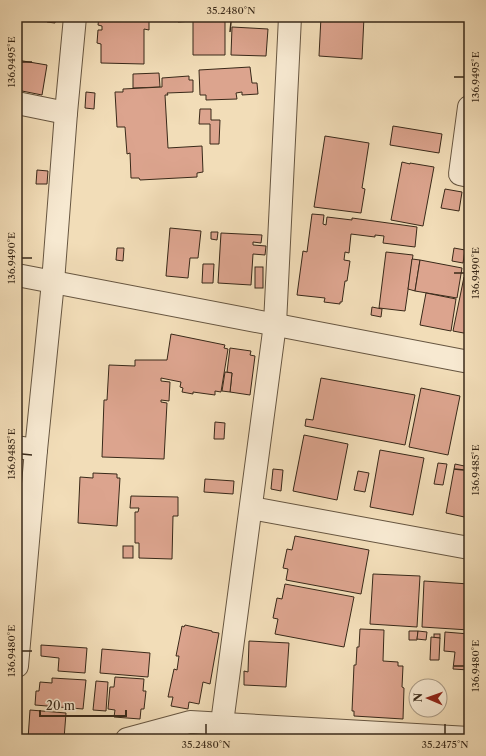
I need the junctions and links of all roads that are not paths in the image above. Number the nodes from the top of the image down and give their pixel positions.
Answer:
1 (75, 17) edge
2 (290, 17) edge
3 (17, 103) edge
4 (469, 107) edge
5 (66, 113) junction
6 (469, 176) edge
7 (17, 275) edge
8 (53, 282) junction
9 (275, 324) junction
10 (469, 362) edge
11 (26, 449) edge
12 (251, 508) junction
13 (469, 548) edge
14 (17, 666) edge
15 (220, 731) edge
16 (469, 738) edge
17 (127, 739) edge

1 - 5 street
2 - 9 street
3 - 5 street
4 - 6 street
5 - 8 street
7 - 8 street
8 - 9 street
8 - 11 street
9 - 10 street
9 - 12 street
11 - 14 street
12 - 13 street
12 - 15 street
15 - 16 street
15 - 17 street

